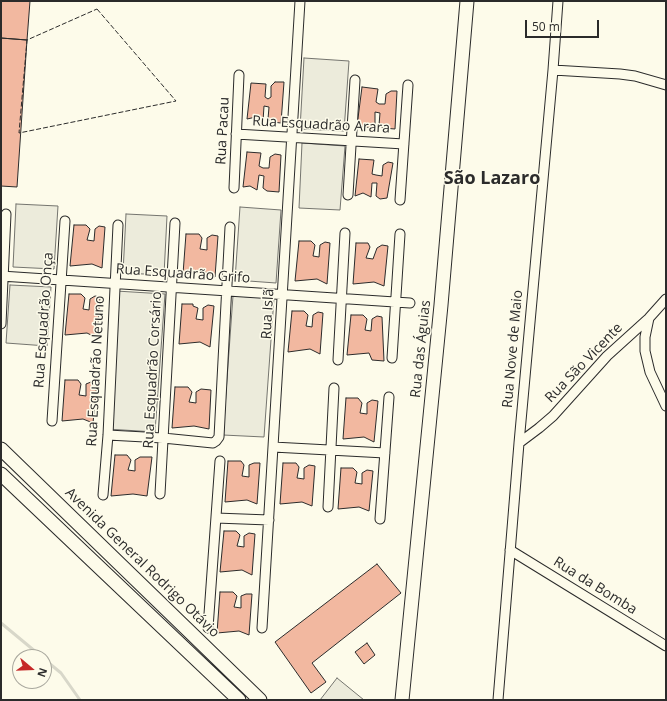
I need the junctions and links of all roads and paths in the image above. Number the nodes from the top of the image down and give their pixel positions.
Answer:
1 (300, 1) edge
2 (468, 1) edge
3 (558, 1) edge
4 (553, 70) junction
5 (239, 75) dead end
6 (355, 80) dead end
7 (408, 85) dead end
8 (666, 85) edge
9 (236, 134) junction
10 (292, 137) junction
11 (352, 141) junction
12 (404, 144) junction
13 (234, 188) dead end
14 (348, 195) dead end
15 (400, 200) dead end
16 (6, 214) dead end
17 (64, 221) dead end
18 (175, 223) dead end
19 (118, 225) dead end
20 (230, 227) dead end
21 (346, 233) dead end
22 (400, 234) dead end
23 (2, 276) edge
24 (61, 280) junction
25 (115, 283) junction
26 (172, 287) junction
27 (227, 291) junction
28 (283, 294) junction
29 (342, 298) junction
30 (666, 299) edge
31 (395, 302) junction
32 (410, 303) dead end
33 (650, 318) junction
34 (1, 324) edge
35 (392, 358) dead end
36 (338, 360) dead end
37 (334, 388) dead end
38 (389, 397) dead end
39 (666, 406) edge
40 (52, 421) dead end
41 (108, 435) junction
42 (163, 438) junction
43 (519, 443) junction
44 (274, 447) junction
45 (1, 449) edge
46 (331, 450) junction
47 (385, 453) junction
48 (220, 461) dead end
49 (1, 474) edge
50 (160, 494) dead end
51 (103, 495) dead end
52 (328, 507) dead end
53 (216, 518) junction
54 (380, 518) dead end
55 (269, 520) junction
56 (80, 526) junction
57 (68, 537) junction
58 (510, 550) junction
59 (208, 628) dead end
60 (262, 628) dead end
61 (666, 646) edge
62 (239, 700) edge
63 (260, 700) edge
64 (402, 700) edge
65 (498, 700) edge

1 - 10 street, Rua Islã
2 - 64 street, Rua das Águias
3 - 4 street, Rua Nove de Maio
4 - 8 street
4 - 43 street, Rua Nove de Maio
5 - 9 street, Rua Pacau
6 - 11 street
7 - 12 street
9 - 10 street, Rua Esquadrão Arara
9 - 13 street, Rua Pacau
10 - 11 street, Rua Esquadrão Arara
10 - 28 street, Rua Islã
11 - 12 street, Rua Esquadrão Arara
11 - 14 street
12 - 15 street
16 - 23 street
17 - 24 street, Rua Esquadrão Onça
18 - 26 street, Rua Esquadrão Corsário
19 - 25 street, Rua Esquadrão Netuno
20 - 27 street
21 - 29 street
22 - 31 street
23 - 24 street, Rua Esquadrão Grifo
23 - 34 street
24 - 25 street, Rua Esquadrão Grifo
24 - 40 street, Rua Esquadrão Onça
25 - 26 street, Rua Esquadrão Grifo
25 - 41 street, Rua Esquadrão Netuno
26 - 27 street, Rua Esquadrão Grifo
26 - 42 street, Rua Esquadrão Corsário
27 - 28 street, Rua Esquadrão Grifo
27 - 42 street
28 - 29 street, Rua Esquadrão Grifo
28 - 44 street, Rua Islã
29 - 31 street, Rua Esquadrão Grifo
29 - 36 street
30 - 33 street, Rua São Vicente
31 - 32 street, Rua Esquadrão Grifo
31 - 35 street
33 - 39 street
33 - 43 street, Rua São Vicente
37 - 46 street
38 - 47 street
41 - 42 street
41 - 51 street, Rua Esquadrão Netuno
42 - 50 street, Rua Esquadrão Corsário
43 - 58 street, Rua Nove de Maio
44 - 46 street
44 - 55 street, Rua Islã
45 - 56 street, Avenida General Rodrigo Otávio
46 - 47 street
46 - 52 street
47 - 54 street
48 - 53 street
49 - 57 street
53 - 55 street
53 - 59 street
55 - 60 street, Rua Islã
56 - 57 street
56 - 63 street, Avenida General Rodrigo Otávio
57 - 62 street
58 - 61 street, Rua da Bomba
58 - 65 street, Rua Nove de Maio

